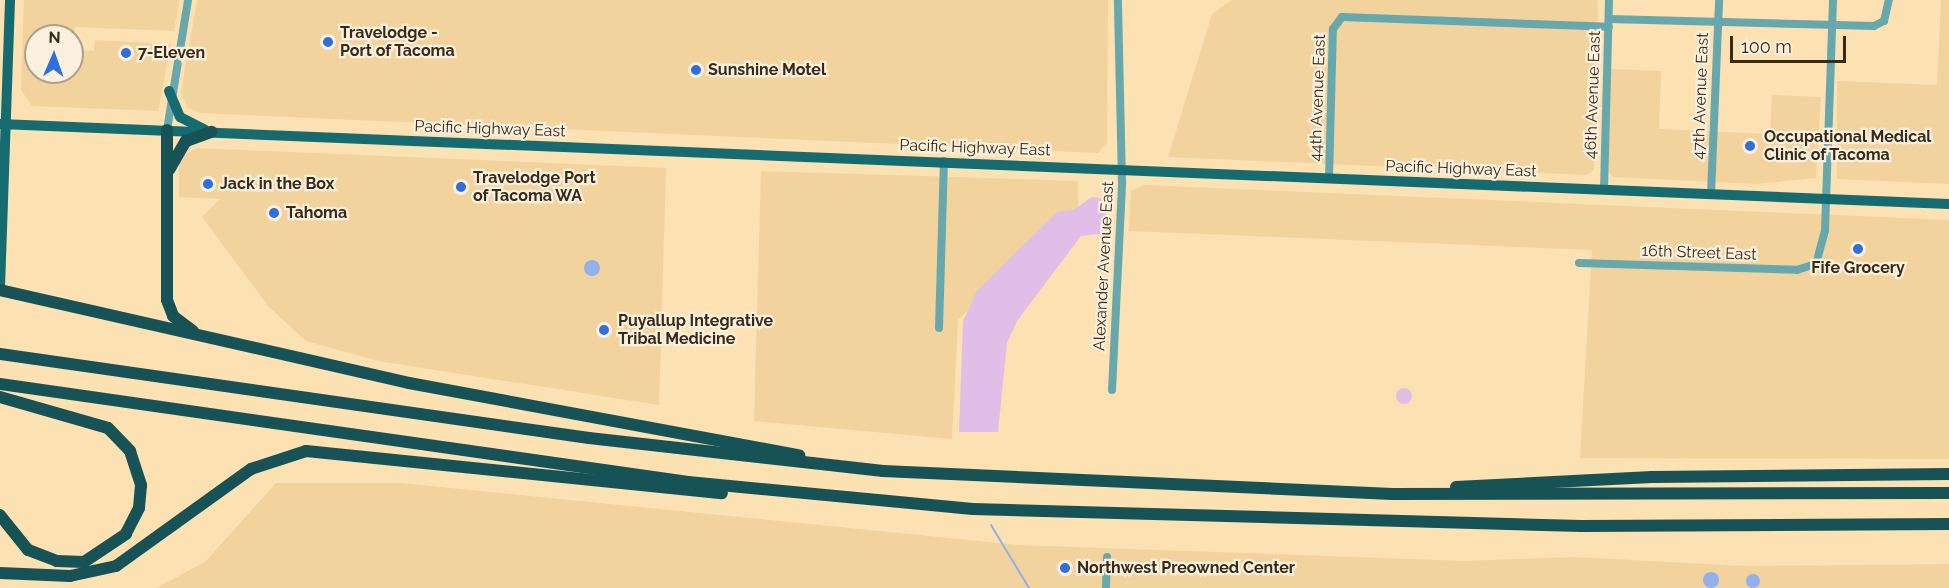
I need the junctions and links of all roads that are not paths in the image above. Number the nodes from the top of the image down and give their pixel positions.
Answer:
1 (10, 0) edge
2 (188, 0) edge
3 (1118, 0) edge
4 (1609, 0) edge
5 (1719, 0) edge
6 (1833, 0) edge
7 (1889, 0) edge
8 (1609, 23) junction
9 (1718, 23) junction
10 (1832, 26) junction
11 (169, 91) junction
12 (3, 124) edge
13 (167, 130) junction
14 (211, 132) junction
15 (944, 161) junction
16 (1121, 169) junction
17 (1329, 178) junction
18 (165, 186) junction
19 (1604, 190) junction
20 (1711, 194) junction
21 (1826, 199) junction
22 (1949, 204) edge
23 (1579, 263) dead end
24 (0, 288) edge
25 (939, 328) dead end
26 (207, 338) junction
27 (0, 354) edge
28 (0, 384) edge
29 (1112, 390) dead end
30 (0, 397) edge
31 (904, 472) junction
32 (1949, 473) edge
33 (761, 491) junction
34 (1949, 493) edge
35 (1392, 494) junction
36 (0, 515) edge
37 (1949, 524) edge
38 (1107, 557) dead end
39 (0, 573) edge
40 (1106, 588) edge

1 - 12 main road
2 - 11 street
3 - 16 street, Alexander Avenue East
4 - 8 street, 46th Avenue East
5 - 9 street, 47th Avenue East
6 - 10 street
7 - 10 street
8 - 9 street
8 - 17 street, 44th Avenue East
8 - 19 street, 46th Avenue East
9 - 10 street
9 - 20 street, 47th Avenue East
10 - 21 street
11 - 13 street
11 - 14 main road
12 - 13 main road, Pacific Highway East
12 - 24 main road
13 - 14 main road, Pacific Highway East
13 - 18 highway
14 - 15 main road, Pacific Highway East
14 - 18 highway
15 - 16 main road, Pacific Highway East
15 - 25 street
16 - 17 main road, Pacific Highway East
16 - 29 street, Alexander Avenue East
17 - 19 main road, Pacific Highway East
18 - 26 highway
19 - 20 main road, Pacific Highway East
20 - 21 main road, Pacific Highway East
21 - 22 main road, Pacific Highway East
21 - 23 street, 16th Street East
24 - 26 highway
26 - 31 highway
27 - 31 highway
28 - 33 highway
30 - 36 highway
31 - 35 highway
32 - 35 highway
33 - 37 highway
33 - 39 highway
34 - 35 highway
38 - 40 street

